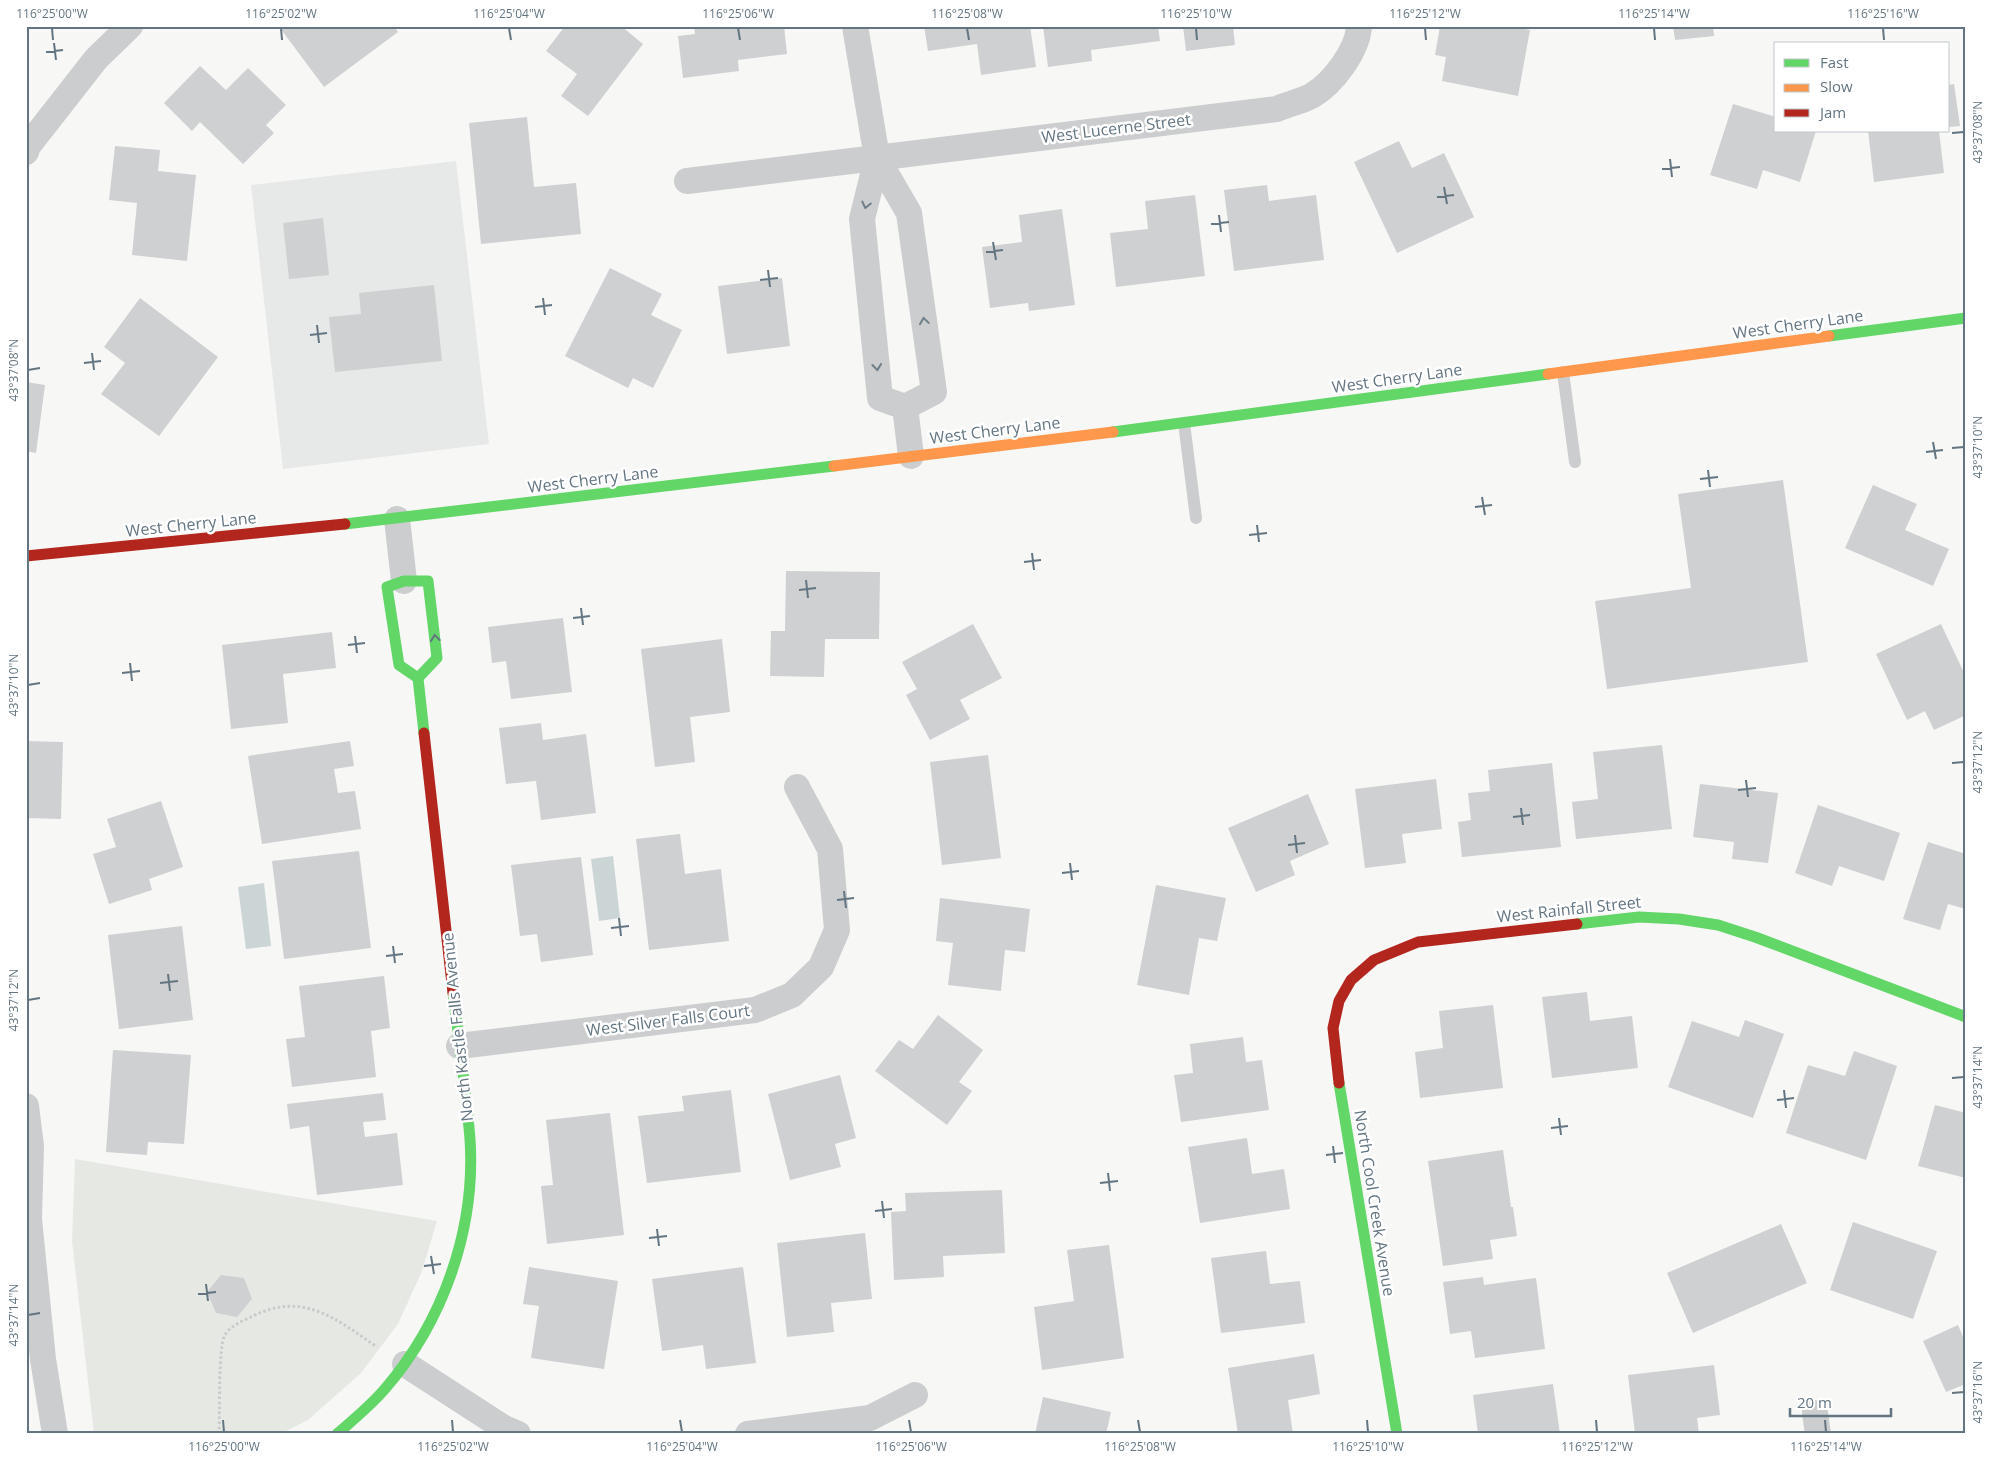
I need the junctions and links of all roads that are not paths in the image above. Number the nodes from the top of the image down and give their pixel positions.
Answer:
1 (130, 26) edge
2 (855, 26) edge
3 (1359, 26) edge
4 (26, 152) edge
5 (877, 158) junction
6 (687, 181) dead end
7 (1966, 318) edge
8 (1564, 372) junction
9 (906, 407) junction
10 (1184, 423) junction
11 (912, 456) junction
12 (1574, 462) dead end
13 (1196, 518) dead end
14 (397, 519) junction
15 (26, 556) edge
16 (404, 581) junction
17 (418, 678) junction
18 (797, 787) dead end
19 (1351, 980) joint
20 (1966, 1017) edge
21 (460, 1046) junction
22 (26, 1106) edge
23 (406, 1364) junction
24 (915, 1395) dead end
25 (55, 1434) edge
26 (337, 1434) edge
27 (518, 1434) edge
28 (748, 1434) edge
29 (1397, 1434) edge

1 - 4 street
2 - 5 street
3 - 5 street, West Lucerne Street
5 - 6 street, West Lucerne Street
5 -> 9 street
9 -> 5 street
7 - 8 street, West Cherry Lane
8 - 10 street, West Cherry Lane
8 - 12 lane
9 - 11 street
10 - 11 street, West Cherry Lane
10 - 13 lane
11 - 14 street, West Cherry Lane
14 - 15 street, West Cherry Lane
14 - 16 street
16 - 17 street
17 -> 16 street
17 - 21 street, North Kastle Falls Avenue
18 - 21 street, West Silver Falls Court
19 - 20 street, West Rainfall Street
19 - 29 street, North Cool Creek Avenue
21 - 23 street, North Kastle Falls Avenue
22 - 25 street
23 - 26 street, North Kastle Falls Avenue
23 - 27 street
24 - 28 street

